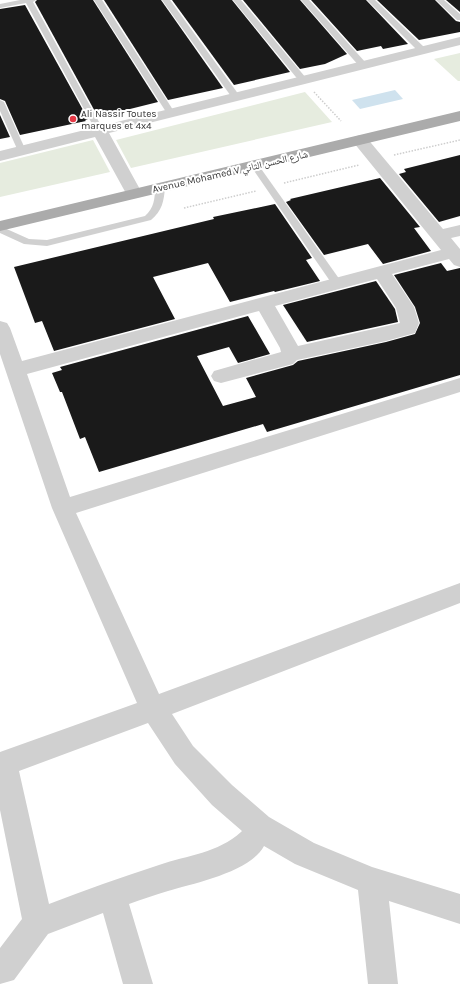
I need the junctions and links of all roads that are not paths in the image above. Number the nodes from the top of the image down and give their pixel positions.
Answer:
1 (29, 0) edge
2 (98, 0) edge
3 (166, 0) edge
4 (237, 0) edge
5 (305, 0) edge
6 (371, 0) edge
7 (440, 0) edge
8 (0, 6) edge
9 (460, 18) edge
10 (460, 41) edge
11 (422, 50) junction
12 (363, 65) junction
13 (303, 80) junction
14 (236, 97) junction
15 (0, 102) edge
16 (171, 113) junction
17 (460, 116) edge
18 (100, 131) junction
19 (360, 140) junction
20 (22, 151) junction
21 (0, 156) edge
22 (254, 165) junction
23 (160, 187) junction
24 (134, 193) junction
25 (0, 226) edge
26 (0, 230) edge
27 (460, 230) edge
28 (440, 236) junction
29 (456, 256) edge
30 (381, 271) junction
31 (336, 282) junction
32 (264, 303) junction
33 (0, 328) edge
34 (290, 354) junction
35 (9, 363) edge
36 (221, 376) dead end
37 (460, 385) edge
38 (63, 508) junction
39 (460, 593) edge
40 (153, 709) junction
41 (2, 764) edge
42 (259, 827) junction
43 (372, 881) junction
44 (112, 895) junction
45 (460, 909) edge
46 (38, 923) junction
47 (3, 974) edge
48 (138, 984) edge
49 (383, 984) edge

1 - 8 lane
1 - 18 lane
2 - 16 lane
3 - 14 lane
4 - 13 lane
5 - 12 lane
6 - 11 lane
7 - 9 lane
10 - 11 street
11 - 12 street
12 - 13 street
13 - 14 street
14 - 16 street
15 - 20 lane
16 - 18 street
17 - 19 main road, Avenue Mohamed V شارع الحسن الثاني
18 - 20 street
18 - 24 street
19 - 22 main road, Avenue Mohamed V شارع الحسن الثاني
19 - 28 street
20 - 21 street
22 - 23 main road, Avenue Mohamed V شارع الحسن الثاني
22 - 31 lane
23 - 24 main road, Avenue Mohamed V شارع الحسن الثاني
23 - 26 lane
24 - 25 main road, Avenue Mohamed V شارع الحسن الثاني
27 - 28 street
28 - 29 street
29 - 30 street
30 - 31 street
30 - 34 street
31 - 32 street
32 - 34 street
32 - 35 street
33 - 35 street
34 - 36 street
35 - 38 street
37 - 38 street
38 - 40 street
39 - 40 street
40 - 41 street
40 - 42 street
41 - 46 street
42 - 43 street
42 - 44 street
43 - 45 street
43 - 49 street
44 - 46 street
44 - 48 street
46 - 47 street

